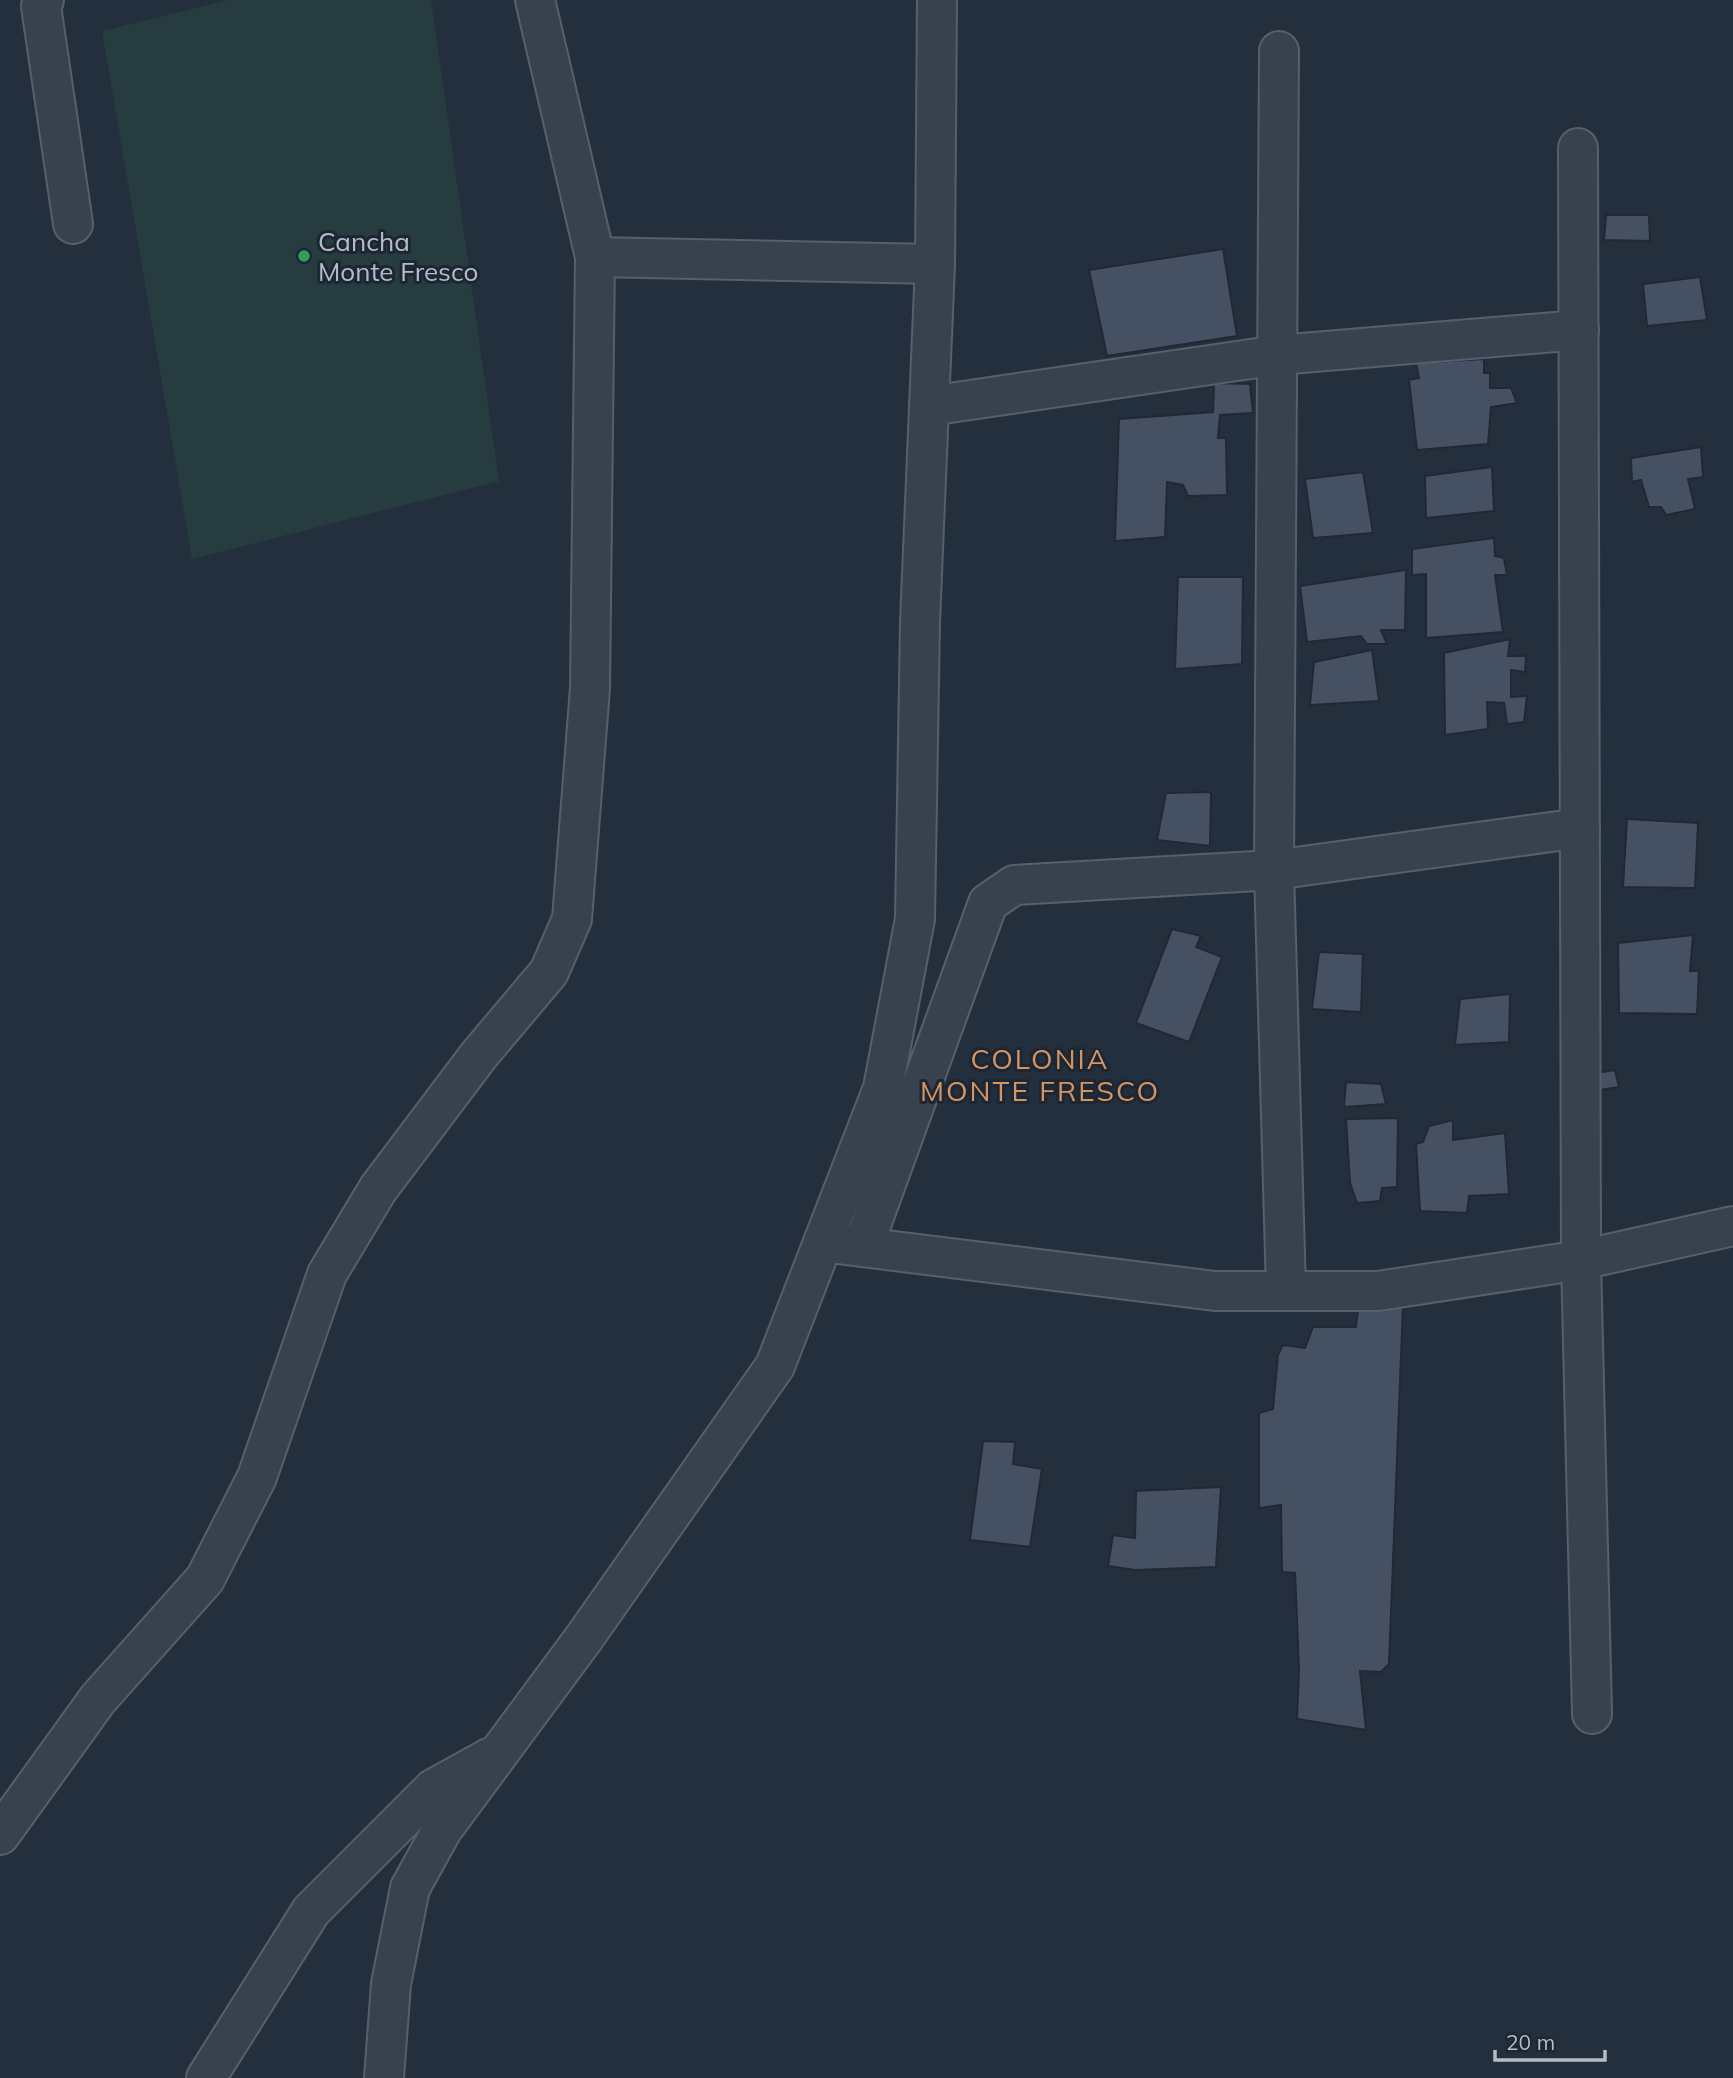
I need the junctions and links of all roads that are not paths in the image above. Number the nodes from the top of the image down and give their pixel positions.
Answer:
1 (44, 0) edge
2 (535, 0) edge
3 (937, 0) edge
4 (1279, 51) dead end
5 (1578, 148) dead end
6 (73, 224) dead end
7 (595, 257) junction
8 (935, 264) junction
9 (1579, 330) junction
10 (1278, 355) junction
11 (929, 406) junction
12 (1580, 828) junction
13 (1273, 870) junction
14 (1733, 1226) edge
15 (825, 1242) junction
16 (863, 1247) junction
17 (1581, 1260) junction
18 (1286, 1291) junction
19 (1592, 1714) dead end
20 (501, 1752) junction
21 (0, 1835) edge
22 (206, 2078) edge
23 (384, 2078) edge

1 - 6 street
2 - 7 street
3 - 8 street
4 - 10 street
5 - 9 street
7 - 8 street
7 - 21 street
8 - 11 street
9 - 10 street
9 - 12 street
10 - 11 street
10 - 13 street
11 - 15 street
12 - 13 street
12 - 17 street
13 - 16 street
13 - 18 street
14 - 17 street
15 - 16 street
15 - 20 street
16 - 18 street
17 - 18 street
17 - 19 street
20 - 22 street
20 - 23 street

